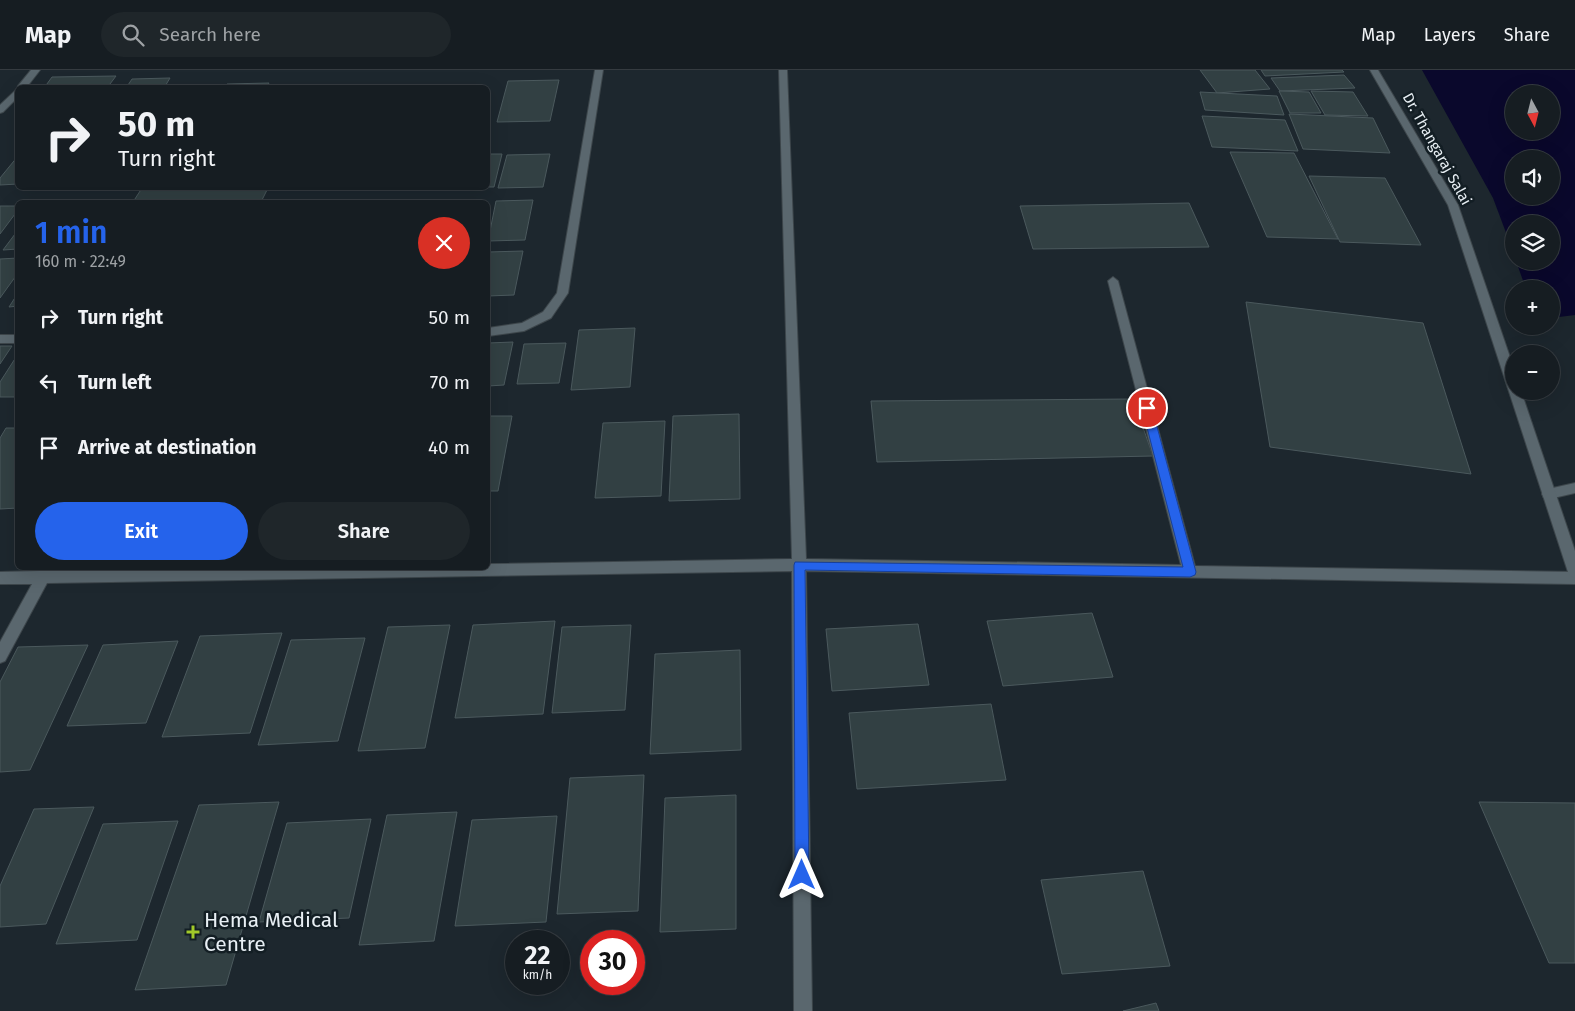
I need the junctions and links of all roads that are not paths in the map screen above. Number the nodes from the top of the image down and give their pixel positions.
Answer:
1 (36, 70) edge
2 (599, 70) edge
3 (784, 70) edge
4 (1374, 70) edge
5 (23, 85) edge
6 (15, 94) edge
7 (0, 110) edge
8 (1113, 281) dead end
9 (490, 332) edge
10 (0, 339) edge
11 (15, 339) edge
12 (1505, 363) edge
13 (1517, 400) edge
14 (1575, 488) edge
15 (1549, 494) junction
16 (799, 565) junction
17 (490, 568) edge
18 (261, 570) edge
19 (46, 572) edge
20 (1190, 572) junction
21 (1575, 572) edge
22 (0, 578) edge
23 (1575, 578) edge
24 (0, 656) edge
25 (803, 1011) edge

1 - 5 street
2 - 9 street
3 - 16 street
4 - 12 street, Dr. Thangaraj Salai
6 - 7 street
8 - 20 street
10 - 11 street
13 - 15 street, Dr. Thangaraj Salai
14 - 15 street
15 - 21 street, Dr. Thangaraj Salai
16 - 17 street
16 - 20 street
16 - 25 street
18 - 19 street
19 - 22 street
19 - 24 street
20 - 23 street

